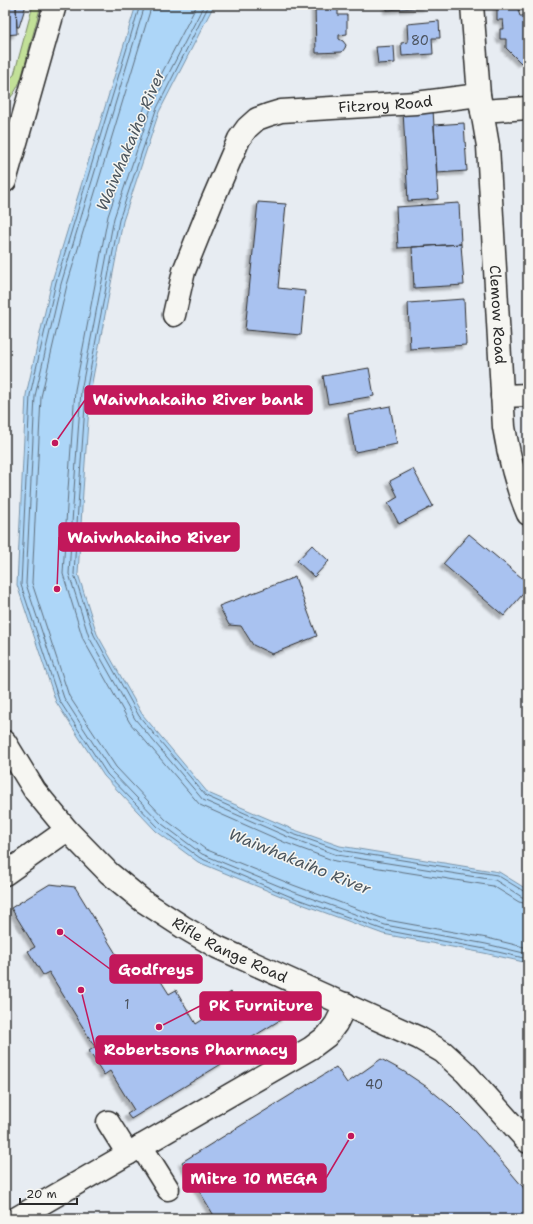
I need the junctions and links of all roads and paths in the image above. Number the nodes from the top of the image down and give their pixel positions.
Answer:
1 (55, 5) edge
2 (472, 5) edge
3 (481, 103) junction
4 (528, 108) edge
5 (10, 141) edge
6 (5, 181) edge
7 (174, 315) dead end
8 (528, 395) edge
9 (502, 396) junction
10 (528, 514) edge
11 (5, 742) edge
12 (67, 830) junction
13 (5, 874) edge
14 (346, 1004) junction
15 (108, 1122) dead end
16 (528, 1142) edge
17 (135, 1150) junction
18 (168, 1189) dead end
19 (15, 1219) edge

1 - 5 street
2 - 3 street, Clemow Road
3 - 4 street, Fitzroy Road
3 - 7 street, Fitzroy Road
3 - 9 street, Clemow Road
5 - 6 street
8 - 9 street
9 - 10 street, Clemow Road
11 - 12 street, Rifle Range Road
12 - 13 street
12 - 14 street, Rifle Range Road
14 - 16 street, Rifle Range Road
14 - 17 street
15 - 17 street
17 - 18 street
17 - 19 street

